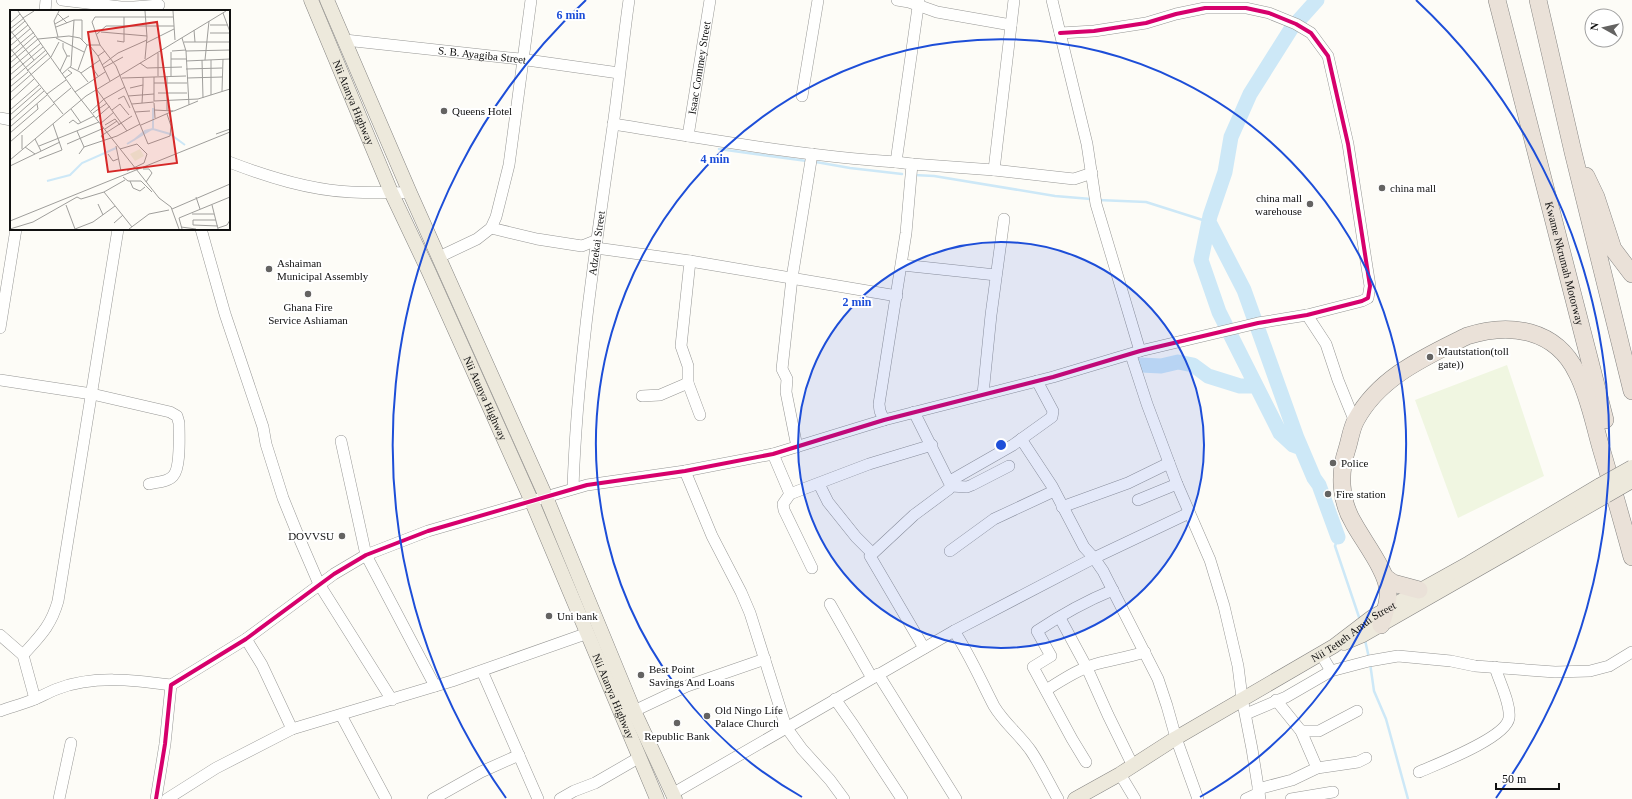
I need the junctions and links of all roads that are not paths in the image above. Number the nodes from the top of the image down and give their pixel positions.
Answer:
1 (46, 0) edge
2 (62, 0) edge
3 (311, 0) edge
4 (327, 0) edge
5 (531, 0) edge
6 (628, 0) edge
7 (710, 0) edge
8 (818, 0) edge
9 (897, 0) edge
10 (1014, 0) edge
11 (1052, 0) edge
12 (1497, 0) edge
13 (1538, 0) edge
14 (918, 3) edge
15 (159, 5) edge
16 (45, 10) edge
17 (1011, 25) junction
18 (1060, 33) junction
19 (345, 40) junction
20 (524, 59) junction
21 (619, 74) junction
22 (802, 96) dead end
23 (0, 118) edge
24 (10, 120) edge
25 (613, 124) junction
26 (688, 136) junction
27 (1573, 152) junction
28 (812, 154) junction
29 (230, 162) edge
30 (896, 162) junction
31 (912, 164) junction
32 (994, 170) junction
33 (1092, 173) junction
34 (391, 192) junction
35 (410, 193) junction
36 (1004, 219) dead end
37 (491, 228) junction
38 (16, 230) edge
39 (118, 230) edge
40 (201, 230) edge
41 (596, 244) junction
42 (439, 257) junction
43 (690, 261) junction
44 (902, 265) junction
45 (1632, 274) edge
46 (996, 275) junction
47 (792, 278) junction
48 (896, 296) junction
49 (1307, 316) junction
50 (0, 328) edge
51 (1135, 353) junction
52 (0, 380) edge
53 (1037, 381) junction
54 (688, 383) junction
55 (1632, 391) edge
56 (92, 394) junction
57 (983, 394) junction
58 (642, 396) dead end
59 (914, 412) junction
60 (700, 415) dead end
61 (884, 420) junction
62 (1355, 422) junction
63 (1021, 439) junction
64 (341, 441) dead end
65 (932, 445) junction
66 (797, 447) junction
67 (773, 454) junction
68 (1169, 463) junction
69 (1009, 466) dead end
70 (1632, 467) edge
71 (685, 471) junction
72 (1632, 481) edge
73 (149, 484) dead end
74 (819, 484) junction
75 (951, 484) junction
76 (1177, 484) junction
77 (573, 488) junction
78 (1054, 491) junction
79 (1603, 491) junction
80 (790, 494) junction
81 (546, 497) junction
82 (1138, 500) dead end
83 (532, 502) junction
84 (1062, 507) junction
85 (1189, 513) junction
86 (1632, 526) edge
87 (950, 551) dead end
88 (872, 553) junction
89 (366, 556) junction
90 (1632, 557) edge
91 (1094, 558) junction
92 (812, 568) dead end
93 (1386, 578) junction
94 (319, 584) junction
95 (1113, 590) junction
96 (1419, 590) junction
97 (830, 604) dead end
98 (1383, 617) junction
99 (1060, 618) junction
100 (954, 631) junction
101 (588, 633) junction
102 (0, 635) edge
103 (246, 639) junction
104 (924, 648) junction
105 (1145, 652) junction
106 (1632, 652) edge
107 (1321, 654) junction
108 (23, 655) junction
109 (764, 659) junction
110 (1495, 667) junction
111 (1087, 668) junction
112 (482, 671) junction
113 (1331, 671) junction
114 (875, 676) junction
115 (172, 685) junction
116 (435, 686) junction
117 (1046, 690) junction
118 (1242, 698) junction
119 (35, 699) junction
120 (835, 699) junction
121 (392, 700) junction
122 (1276, 700) junction
123 (0, 711) edge
124 (634, 711) junction
125 (1357, 711) dead end
126 (1246, 714) junction
127 (341, 715) junction
128 (786, 727) junction
129 (292, 729) junction
130 (1301, 731) junction
131 (1176, 738) junction
132 (71, 743) dead end
133 (519, 755) junction
134 (640, 757) junction
135 (1366, 758) dead end
136 (1086, 762) dead end
137 (1132, 764) junction
138 (1317, 768) junction
139 (1419, 772) dead end
140 (1120, 774) junction
141 (1333, 792) dead end
142 (1259, 794) edge
143 (673, 796) edge
144 (59, 799) edge
145 (156, 799) edge
146 (167, 799) edge
147 (386, 799) edge
148 (433, 799) edge
149 (538, 799) edge
150 (560, 799) edge
151 (657, 799) edge
152 (844, 799) edge
153 (902, 799) edge
154 (956, 799) edge
155 (1058, 799) edge
156 (1075, 799) edge
157 (1134, 799) edge
158 (1198, 799) edge
159 (1246, 799) edge
160 (1291, 799) edge

1 - 16 street
2 - 15 street
3 - 34 main road, Nii Atanya Highway
4 - 19 main road
5 - 20 street
6 - 21 street, Adzekai Street
7 - 26 street, Isaac Commey Street
8 - 22 street
9 - 14 street
10 - 17 street
11 - 18 street
12 - 86 highway, Kwame Nkrumah Motorway
13 - 27 highway
14 - 17 street
14 - 30 street
17 - 32 street
18 - 33 street
18 - 49 street
19 - 20 street, S. B. Ayagiba Street
19 - 35 main road
20 - 21 street, S. B. Ayagiba Street
20 - 37 street
21 - 25 street, Adzekai Street
23 - 24 street
25 - 26 street
25 - 41 street, Adzekai Street
26 - 28 street
27 - 45 highway
27 - 55 highway
28 - 30 street
28 - 47 street
29 - 34 street
30 - 31 street
31 - 32 street
31 - 44 street
32 - 33 street
33 - 51 street
34 - 35 street
34 - 83 main road, Nii Atanya Highway
35 - 42 main road
36 - 46 street
37 - 41 street
37 - 42 street
38 - 50 street
39 - 56 street
40 - 94 street
41 - 43 street
41 - 77 street, Adzekai Street
42 - 81 main road
43 - 47 street
43 - 54 street
44 - 46 street
44 - 48 street
46 - 57 street
47 - 48 street
47 - 66 street
48 - 61 street
49 - 51 street
49 - 62 street
51 - 53 street
51 - 68 street
52 - 56 street
53 - 57 street
53 - 63 street
54 - 58 street
54 - 60 street
56 - 73 street
56 - 108 street
57 - 59 street
59 - 61 street
59 - 65 street
61 - 66 street
62 - 90 highway
62 - 93 highway
63 - 75 street
63 - 78 street
64 - 89 street
65 - 74 street
65 - 75 street
66 - 67 street
67 - 71 street
67 - 80 street
68 - 76 street
68 - 84 street
69 - 75 street
70 - 79 main road, Nii Tetteh Amui Street, bridge
71 - 77 street
71 - 109 street
72 - 79 main road, bridge
74 - 80 street
74 - 88 street
75 - 88 street
76 - 82 street
76 - 85 street
77 - 81 street
78 - 84 street
78 - 87 street
79 - 96 main road, Nii Tetteh Amui Street
79 - 98 main road
80 - 92 street
81 - 83 street
81 - 124 main road
83 - 89 street
83 - 101 main road, Nii Atanya Highway
84 - 91 street
85 - 91 street
85 - 118 street
88 - 104 street
89 - 94 street
89 - 116 street
91 - 95 street
91 - 100 street
93 - 96 highway
93 - 98 highway
94 - 103 street
94 - 121 street
95 - 99 street
95 - 105 street
96 - 98 main road, Nii Tetteh Amui Street
97 - 114 street
98 - 107 main road, Nii Tetteh Amui Street
99 - 111 street
99 - 117 street
100 - 104 street
100 - 155 street
101 - 112 street
101 - 134 main road, Nii Atanya Highway
102 - 108 street
103 - 115 street
103 - 129 street
104 - 114 street
105 - 111 street
105 - 131 street
106 - 110 street
107 - 113 street
107 - 118 main road, Nii Tetteh Amui Street
108 - 119 street
109 - 124 street
109 - 128 street
110 - 113 street
110 - 139 street
111 - 117 street
111 - 137 street
112 - 116 street
112 - 133 street
113 - 122 street
114 - 120 street
114 - 154 street
115 - 119 street
115 - 145 street
116 - 121 street
117 - 136 street
118 - 126 street
118 - 131 main road, Nii Tetteh Amui Street
119 - 123 street
120 - 128 street
120 - 153 street
121 - 127 street
122 - 126 street
122 - 130 street
124 - 143 main road
125 - 130 street
126 - 142 street
127 - 129 street
127 - 147 street
128 - 143 street
128 - 152 street
129 - 146 street
130 - 138 street
131 - 137 main road, Nii Tetteh Amui Street
131 - 158 street
132 - 144 street
133 - 148 street
133 - 149 street
134 - 150 street
134 - 151 main road, Nii Atanya Highway
135 - 138 street
137 - 140 main road, Nii Tetteh Amui Street
138 - 142 street
140 - 156 main road, Nii Tetteh Amui Street
140 - 157 street
141 - 160 street
142 - 159 street

